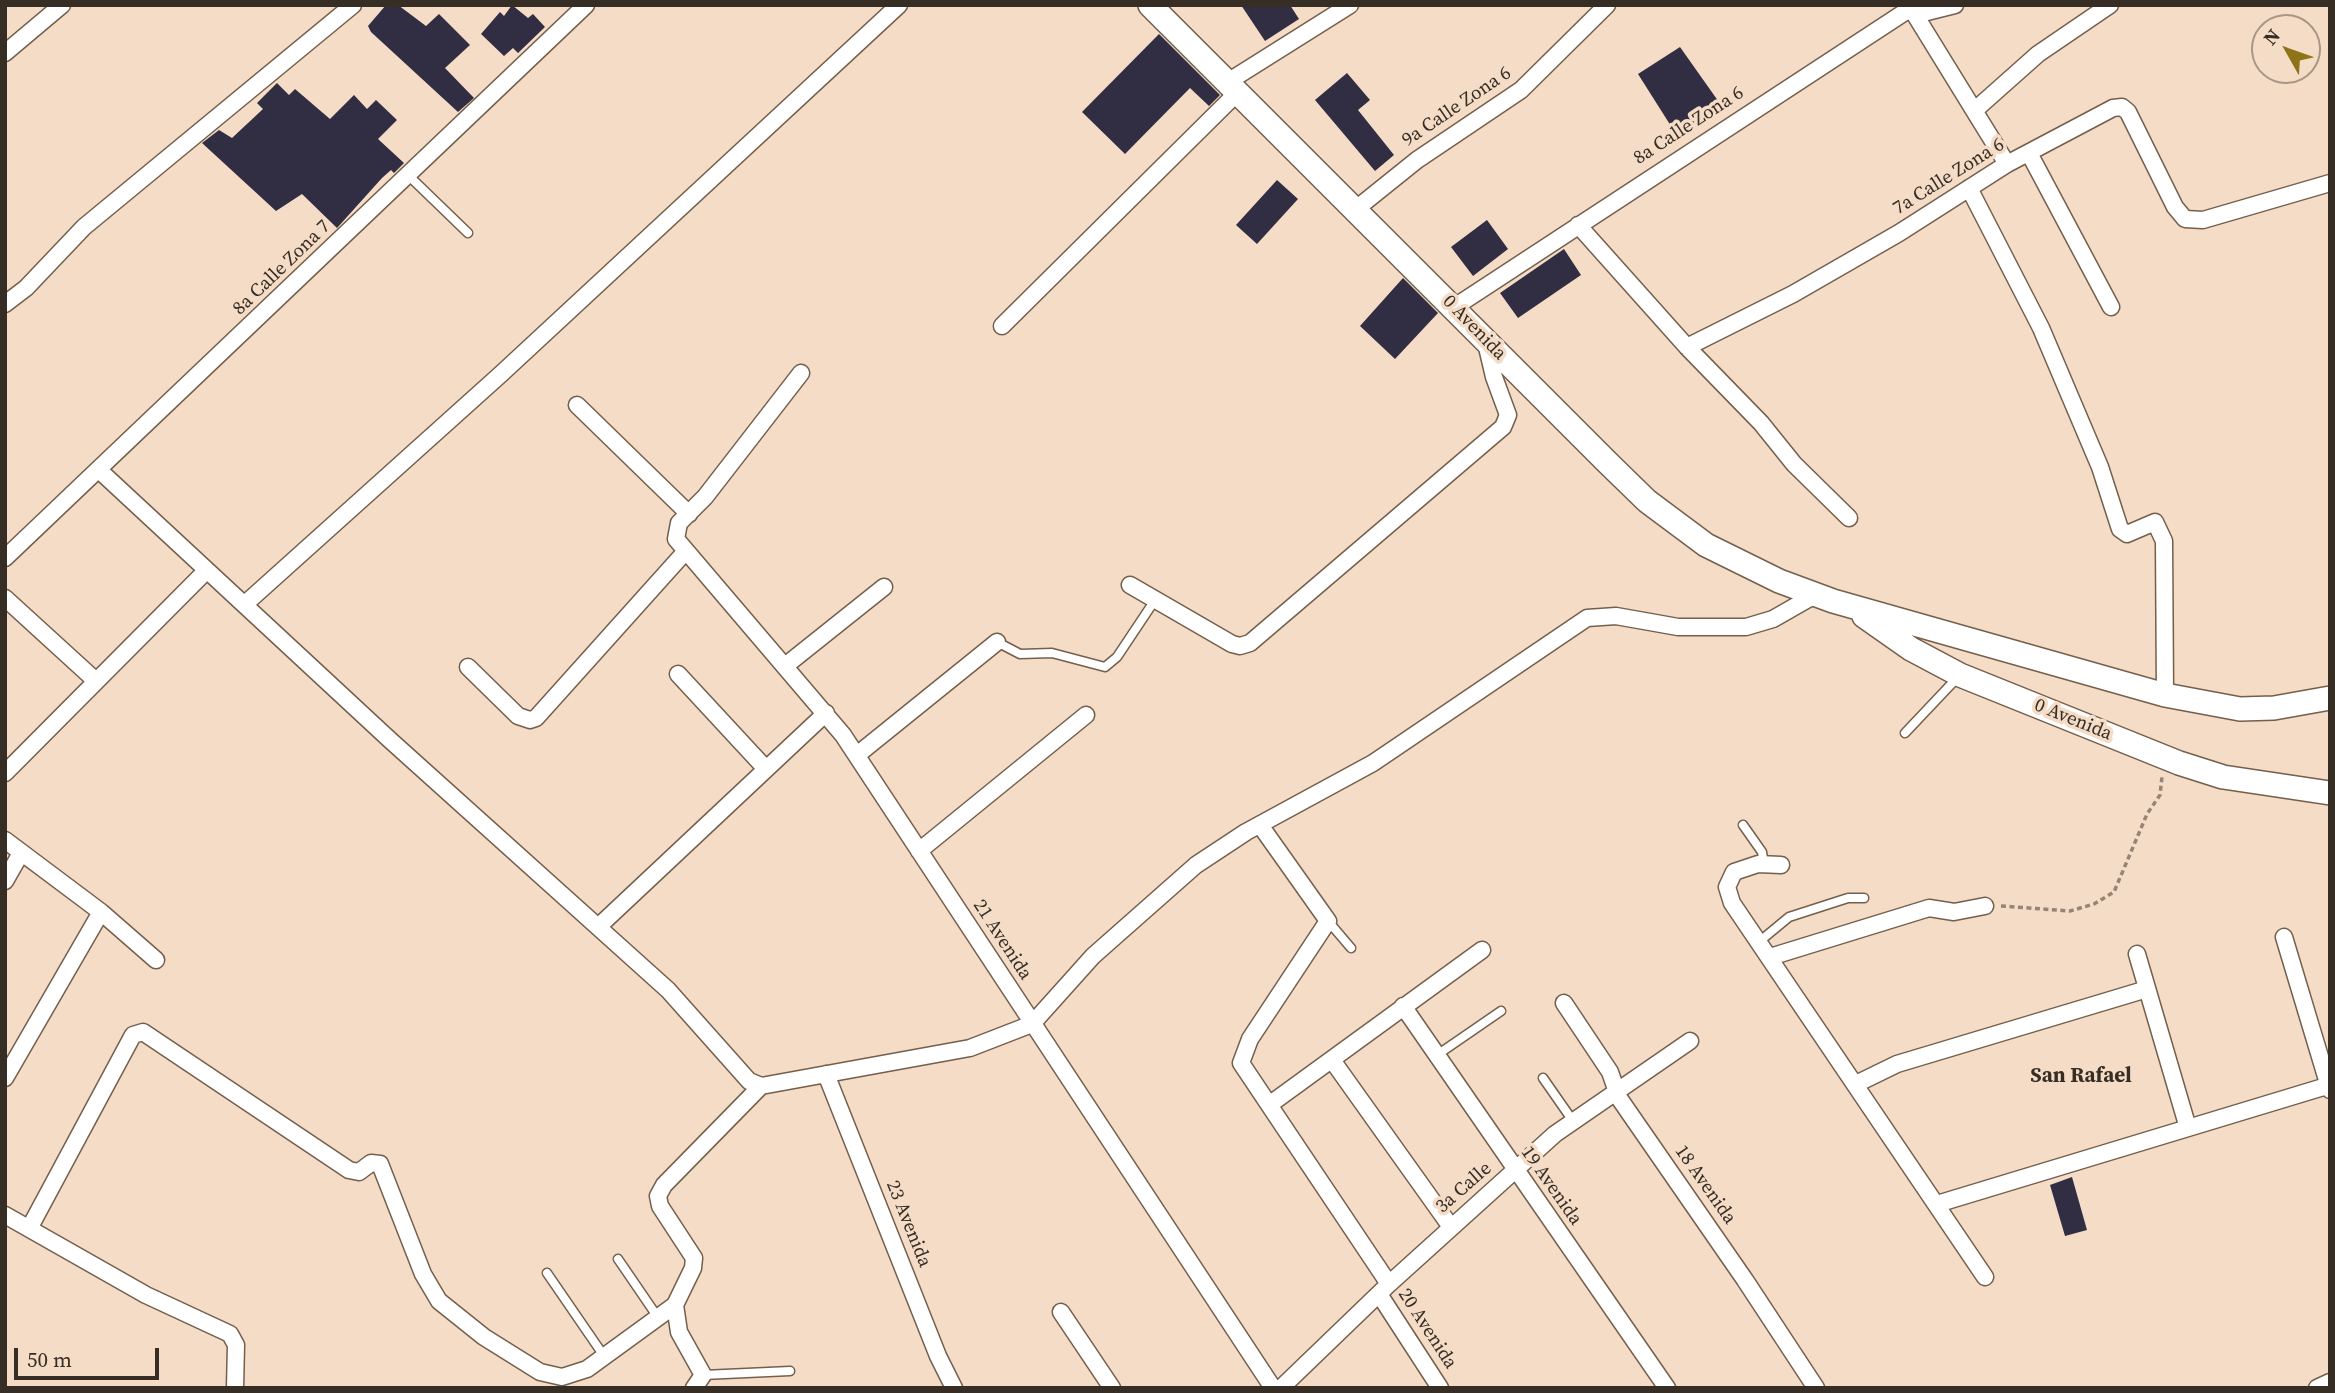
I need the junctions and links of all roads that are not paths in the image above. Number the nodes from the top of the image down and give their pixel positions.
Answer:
1 (62, 5) edge
2 (353, 5) edge
3 (586, 5) edge
4 (899, 5) edge
5 (1150, 5) edge
6 (1350, 5) edge
7 (1607, 5) edge
8 (1955, 5) edge
9 (2110, 5) edge
10 (1910, 7) edge
11 (5, 53) edge
12 (1231, 88) junction
13 (1975, 110) junction
14 (2029, 153) junction
15 (2007, 164) junction
16 (409, 176) junction
17 (2330, 183) edge
18 (1969, 188) junction
19 (1356, 209) junction
20 (1578, 225) junction
21 (468, 233) dead end
22 (5, 304) edge
23 (1454, 307) junction
24 (2111, 307) dead end
25 (1002, 326) dead end
26 (1486, 342) junction
27 (1687, 347) junction
28 (801, 373) dead end
29 (578, 405) dead end
30 (100, 471) junction
31 (690, 513) junction
32 (1849, 518) dead end
33 (684, 552) junction
34 (5, 558) edge
35 (206, 571) junction
36 (1130, 585) dead end
37 (884, 587) dead end
38 (5, 598) edge
39 (1824, 598) junction
40 (1155, 600) junction
41 (245, 604) junction
42 (997, 642) joint
43 (786, 666) junction
44 (468, 667) dead end
45 (678, 674) dead end
46 (1960, 675) junction
47 (96, 681) junction
48 (2165, 695) junction
49 (2330, 698) edge
50 (826, 713) junction
51 (1086, 715) dead end
52 (1905, 733) dead end
53 (857, 755) junction
54 (766, 769) junction
55 (5, 774) edge
56 (2330, 793) edge
57 (1260, 825) junction
58 (1742, 825) dead end
59 (5, 840) edge
60 (919, 851) junction
61 (21, 853) junction
62 (1758, 864) junction
63 (1781, 865) dead end
64 (5, 881) edge
65 (1864, 898) dead end
66 (1985, 906) road end
67 (101, 912) junction
68 (1328, 921) junction
69 (598, 927) junction
70 (2284, 937) dead end
71 (1760, 941) junction
72 (1351, 948) dead end
73 (1482, 950) dead end
74 (2137, 954) dead end
75 (1770, 957) junction
76 (156, 960) dead end
77 (2147, 989) junction
78 (1564, 1003) dead end
79 (1403, 1006) junction
80 (1501, 1010) dead end
81 (1032, 1024) junction
82 (1690, 1041) dead end
83 (1437, 1055) junction
84 (1332, 1060) junction
85 (826, 1074) junction
86 (5, 1078) edge
87 (1543, 1078) dead end
88 (1856, 1084) junction
89 (761, 1086) junction
90 (2329, 1087) edge
91 (1617, 1093) junction
92 (1269, 1105) junction
93 (1573, 1121) junction
94 (2188, 1128) junction
95 (1516, 1171) junction
96 (1937, 1204) junction
97 (5, 1215) edge
98 (30, 1227) junction
99 (1451, 1227) junction
100 (618, 1259) dead end
101 (547, 1273) dead end
102 (1985, 1277) dead end
103 (1384, 1289) junction
104 (675, 1305) junction
105 (1060, 1312) dead end
106 (657, 1316) junction
107 (604, 1356) junction
108 (790, 1371) dead end
109 (699, 1382) edge
110 (2330, 1382) edge
111 (236, 1388) edge
112 (954, 1388) edge
113 (1112, 1388) edge
114 (1273, 1388) edge
115 (1280, 1388) edge
116 (1440, 1388) edge
117 (1667, 1388) edge
118 (1816, 1388) edge
119 (2317, 1388) edge

1 - 11 street
2 - 22 street
3 - 16 street, 8a Calle Zona 7
4 - 41 street
5 - 12 street, 0 Avenida
6 - 12 street
7 - 19 street, 9a Calle Zona 6
8 - 10 street
9 - 13 street
10 - 13 street
10 - 20 street, 8a Calle Zona 6
12 - 19 street, 0 Avenida
12 - 25 street
13 - 15 street
14 - 15 street, 7a Calle Zona 6
14 - 17 street, 7a Calle Zona 6
14 - 24 street
15 - 18 street, 7a Calle Zona 6
16 - 21 lane
16 - 30 street, 8a Calle Zona 7
18 - 27 street, 7a Calle Zona 6
18 - 48 street
19 - 23 street, 0 Avenida
20 - 23 street, 8a Calle Zona 6
20 - 27 street
23 - 26 street, 0 Avenida
26 - 39 street, 0 Avenida
26 - 40 street
27 - 32 street
28 - 31 street
29 - 31 street
30 - 34 street, 8a Calle Zona 7
30 - 35 street
31 - 33 street, 21 Avenida
33 - 43 street, 21 Avenida
33 - 44 street
35 - 41 street
35 - 47 street
36 - 40 street
37 - 43 street
38 - 47 street
39 - 46 street, 0 Avenida
39 - 48 street, 0 Avenida
39 - 57 street
40 - 42 lane
41 - 69 street
42 - 53 street
43 - 50 street, 21 Avenida
45 - 54 street
46 - 52 lane
46 - 56 street, 0 Avenida
47 - 55 street
48 - 49 street, 0 Avenida
50 - 53 street, 21 Avenida
50 - 54 street
51 - 60 street
53 - 60 street, 21 Avenida
54 - 69 street
57 - 68 street
57 - 81 street
58 - 62 lane
59 - 61 street
60 - 81 street, 21 Avenida
61 - 64 street
61 - 67 street
62 - 63 street
62 - 71 street
65 - 71 lane
66 - 75 street
67 - 76 street
67 - 86 street
68 - 72 lane
68 - 92 street, 20 Avenida
69 - 89 street
70 - 90 street
71 - 75 street
73 - 79 street
74 - 77 street
75 - 88 street
77 - 88 street
77 - 94 street
78 - 91 street, 18 Avenida
79 - 83 street, 19 Avenida
79 - 84 street
80 - 83 lane
81 - 85 street
81 - 114 street, 21 Avenida
82 - 91 street, 3a Calle
83 - 95 street, 19 Avenida
84 - 92 street
84 - 99 street
85 - 89 street
85 - 112 street, 23 Avenida
87 - 93 lane
88 - 96 street
89 - 104 street
90 - 94 street
91 - 93 street, 3a Calle
91 - 118 street, 18 Avenida
92 - 103 street, 20 Avenida
93 - 95 street, 3a Calle
94 - 96 street
95 - 99 street, 3a Calle
95 - 117 street, 19 Avenida
96 - 102 street
97 - 98 street
98 - 107 street
98 - 111 street
99 - 103 street, 3a Calle
100 - 106 lane
101 - 107 lane
103 - 115 street, 3a Calle
103 - 116 street, 20 Avenida
104 - 106 street
104 - 109 street
105 - 113 street
106 - 107 street
108 - 109 lane
110 - 119 street

